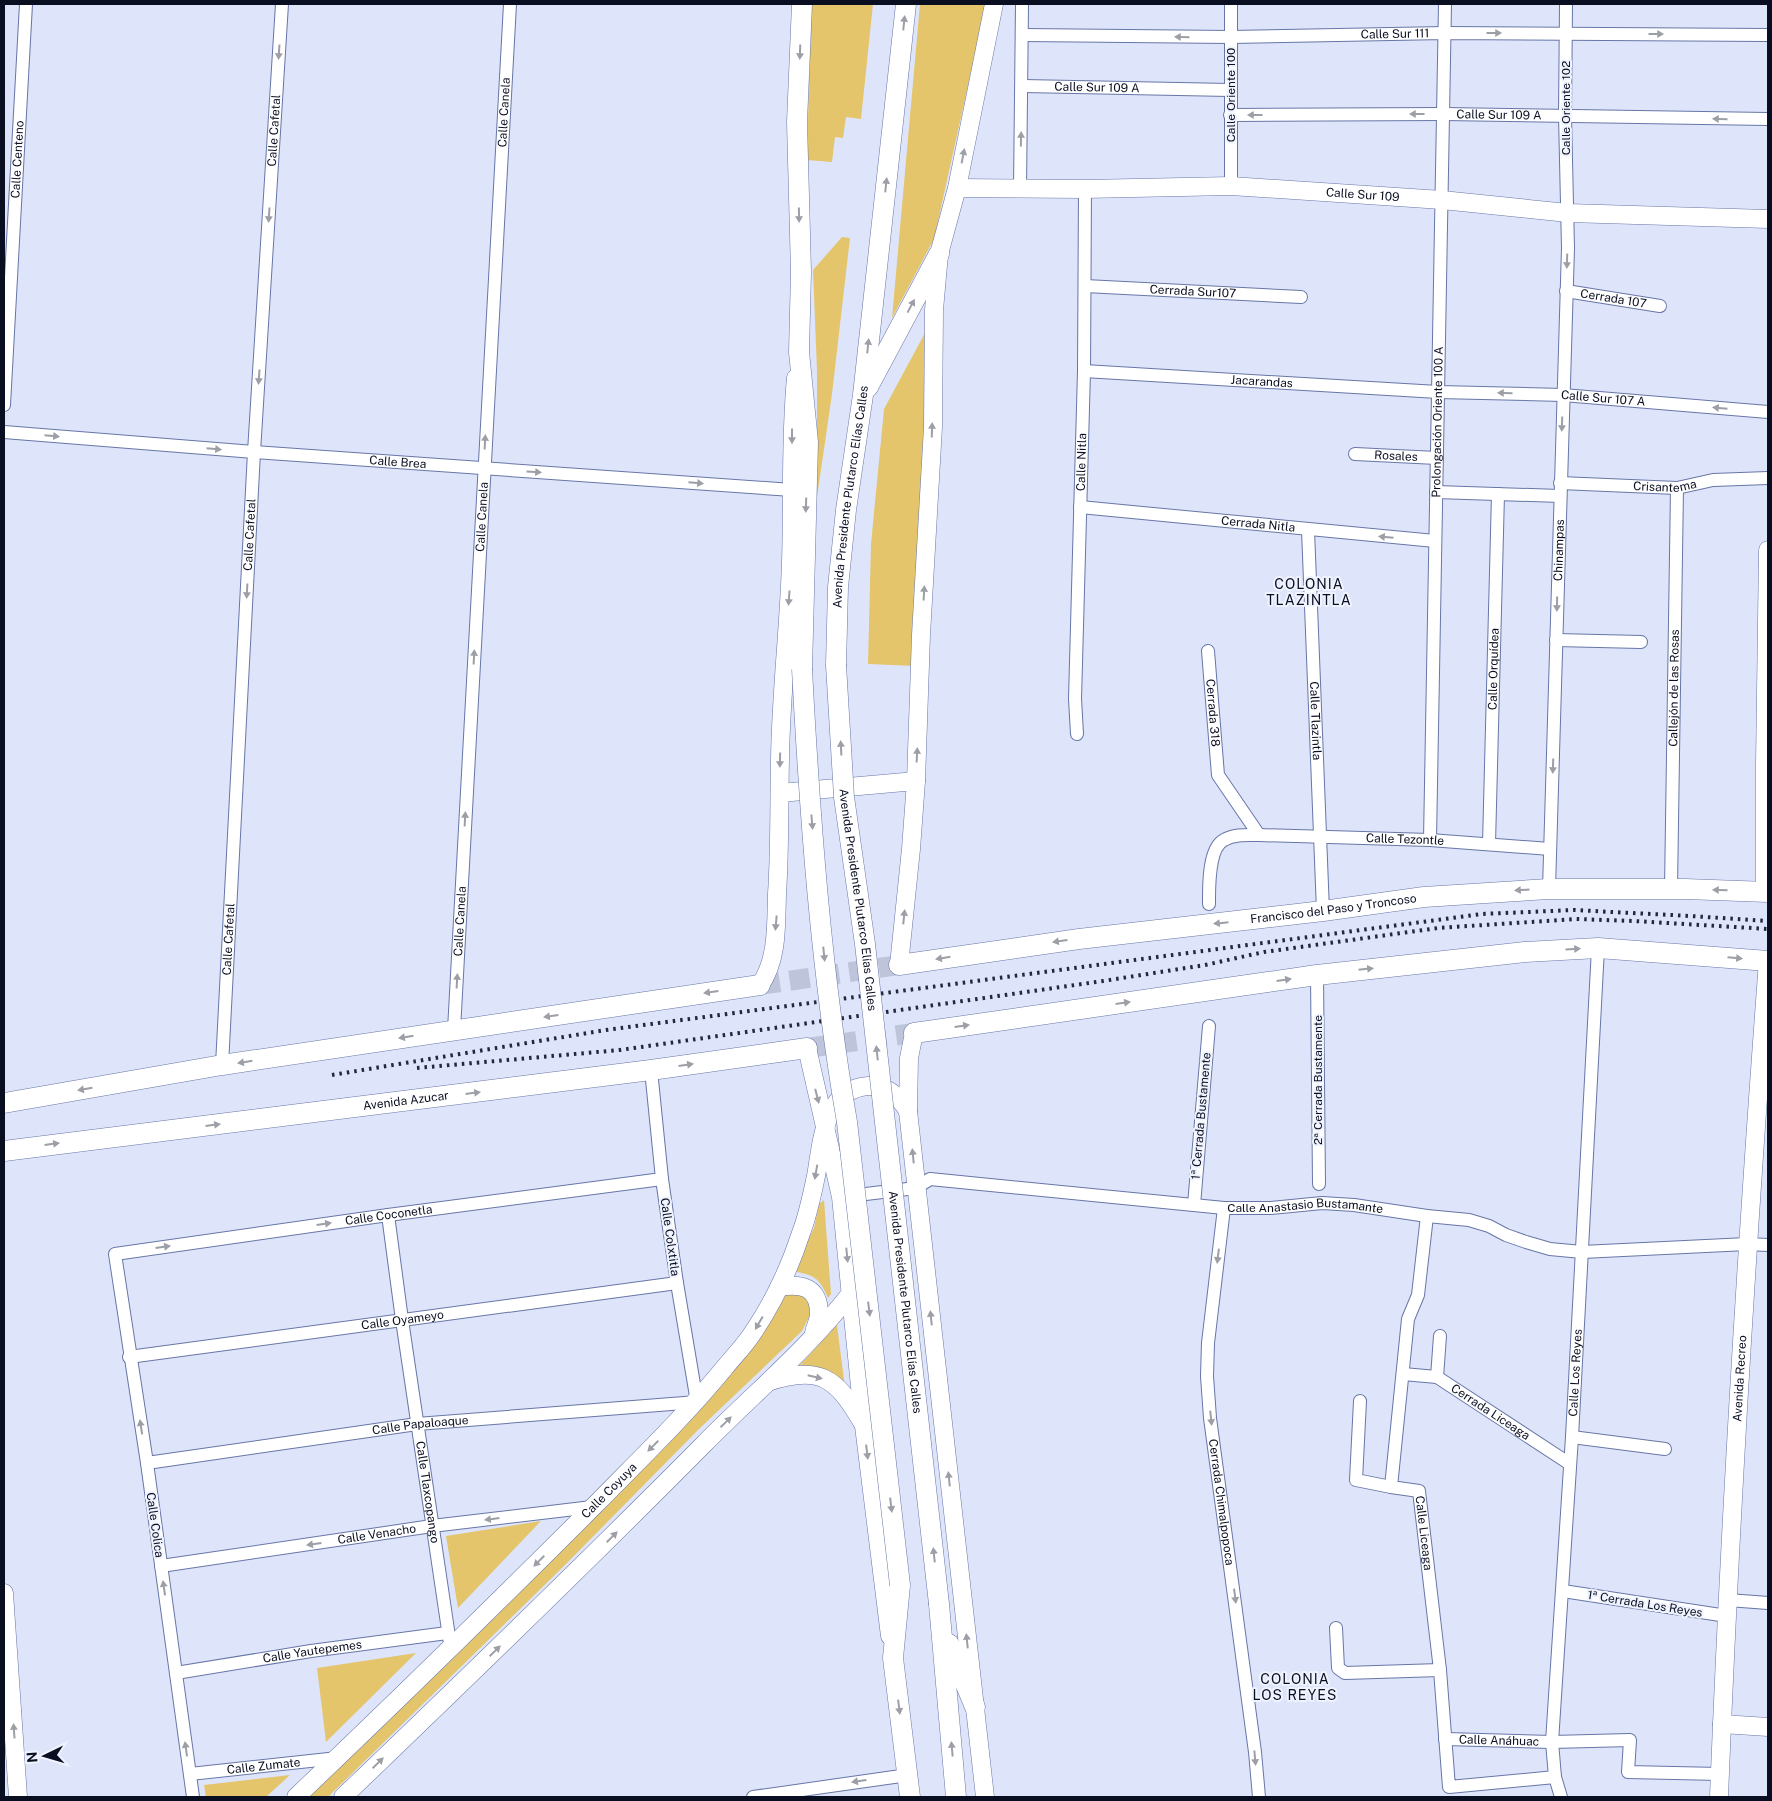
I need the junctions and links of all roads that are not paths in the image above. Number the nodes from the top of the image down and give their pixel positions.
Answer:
1 (26, 4) edge
2 (282, 4) edge
3 (510, 4) edge
4 (802, 4) edge
5 (906, 4) edge
6 (994, 4) edge
7 (1022, 4) edge
8 (1231, 4) edge
9 (1445, 4) edge
10 (1566, 4) edge
11 (1445, 34) junction
12 (1566, 34) junction
13 (1022, 35) junction
14 (1768, 35) edge
15 (1231, 37) junction
16 (1022, 86) junction
17 (1230, 90) junction
18 (1444, 114) junction
19 (1230, 115) junction
20 (1565, 116) junction
21 (1768, 119) edge
22 (1231, 186) junction
23 (957, 188) junction
24 (1020, 188) junction
25 (1085, 189) junction
26 (1442, 200) junction
27 (1568, 213) junction
28 (1768, 219) edge
29 (939, 254) junction
30 (1084, 286) junction
31 (1566, 290) junction
32 (1301, 297) dead end
33 (1660, 306) dead end
34 (799, 352) junction
35 (1084, 371) junction
36 (1438, 392) junction
37 (863, 395) junction
38 (1563, 395) junction
39 (4, 405) edge
40 (1768, 412) edge
41 (4, 432) edge
42 (254, 452) junction
43 (1355, 454) dead end
44 (1437, 458) junction
45 (484, 468) junction
46 (1768, 478) edge
47 (1677, 488) junction
48 (792, 490) junction
49 (1560, 490) junction
50 (1436, 492) junction
51 (1498, 494) junction
52 (1080, 507) junction
53 (1308, 530) junction
54 (1435, 542) junction
55 (1768, 550) edge
56 (1556, 640) junction
57 (1641, 642) dead end
58 (1767, 646) edge
59 (1208, 651) dead end
60 (1077, 734) dead end
61 (1767, 764) edge
62 (916, 781) junction
63 (780, 793) junction
64 (1259, 835) junction
65 (1320, 837) junction
66 (1430, 840) junction
67 (1488, 844) junction
68 (1550, 849) junction
69 (1549, 889) junction
70 (1671, 889) junction
71 (1767, 892) edge
72 (1208, 904) dead end
73 (1323, 911) junction
74 (1598, 948) junction
75 (1768, 961) edge
76 (899, 965) joint
77 (1317, 975) junction
78 (760, 985) joint
79 (1209, 1026) dead end
80 (454, 1030) junction
81 (914, 1033) joint
82 (806, 1048) joint
83 (222, 1065) junction
84 (651, 1070) junction
85 (4, 1102) edge
86 (908, 1111) junction
87 (825, 1124) junction
88 (4, 1151) edge
89 (662, 1179) junction
90 (1319, 1184) dead end
91 (916, 1188) junction
92 (841, 1197) junction
93 (1194, 1206) junction
94 (1224, 1208) junction
95 (388, 1215) junction
96 (1427, 1216) junction
97 (1747, 1244) junction
98 (1768, 1245) edge
99 (1582, 1252) junction
100 (115, 1254) joint
101 (677, 1283) junction
102 (779, 1287) junction
103 (851, 1293) junction
104 (402, 1320) junction
105 (812, 1336) junction
106 (1440, 1336) dead end
107 (130, 1357) junction
108 (1403, 1374) junction
109 (1437, 1377) junction
110 (767, 1382) junction
111 (1360, 1401) dead end
112 (697, 1402) junction
113 (417, 1424) junction
114 (864, 1426) junction
115 (1572, 1437) junction
116 (1665, 1449) dead end
117 (147, 1463) junction
118 (1570, 1464) junction
119 (1391, 1487) junction
120 (592, 1507) junction
121 (432, 1526) junction
122 (161, 1566) junction
123 (1563, 1591) junction
124 (4, 1593) edge
125 (1768, 1603) edge
126 (1727, 1608) junction
127 (942, 1626) junction
128 (1336, 1628) dead end
129 (449, 1641) junction
130 (893, 1658) junction
131 (1440, 1670) junction
132 (176, 1673) junction
133 (975, 1707) junction
134 (1722, 1724) junction
135 (1768, 1727) edge
136 (1445, 1739) junction
137 (1552, 1742) junction
138 (338, 1758) junction
139 (190, 1774) junction
140 (1720, 1774) junction
141 (908, 1775) junction
142 (1555, 1777) junction
143 (18, 1797) edge
144 (193, 1797) edge
145 (296, 1797) edge
146 (343, 1797) edge
147 (753, 1797) edge
148 (910, 1797) edge
149 (956, 1797) edge
150 (985, 1797) edge
151 (1259, 1797) edge
152 (1561, 1797) edge
153 (1719, 1797) edge

1 - 39 street, Calle Centeno
2 -> 42 street, Calle Cafetal
45 -> 3 street, Calle Canela
4 -> 34 main road
37 -> 5 main road, Avenida Presidente Plutarco Elías Calles
23 -> 6 street
7 - 13 street
8 - 15 street, Calle Oriente 100
9 - 11 street, Prolongación Oriente 100 A
10 - 12 street, Calle Oriente 102
11 -> 12 street, Calle Sur 111
11 - 15 street, Calle Sur 111
11 - 18 street, Prolongación Oriente 100 A
12 -> 14 street, Calle Sur 111
12 - 20 street, Calle Oriente 102
15 -> 13 street, Calle Sur 111
13 - 16 street
15 - 17 street, Calle Oriente 100
16 - 17 street, Calle Sur 109 A
24 -> 16 street
17 - 19 street, Calle Oriente 100
18 -> 19 street, Calle Sur 109 A
18 - 20 street, Calle Sur 109 A
18 - 26 street, Prolongación Oriente 100 A
19 - 22 street, Calle Oriente 100
21 -> 20 street, Calle Sur 109 A
20 - 27 street, Calle Oriente 102
22 - 25 street, Calle Sur 109
22 - 26 street, Calle Sur 109
23 - 24 street, Calle Sur 109
23 - 29 street
24 - 25 street, Calle Sur 109
25 - 30 street, Calle Nitla
26 - 27 street, Calle Sur 109
26 - 36 street, Prolongación Oriente 100 A
27 - 28 street, Calle Sur 109
27 -> 31 street, Chinampas
37 -> 29 main road
62 -> 29 street
30 - 32 street, Cerrada Sur107
30 - 35 street, Calle Nitla
31 - 33 street, Cerrada 107
31 - 38 street, Chinampas
34 -> 48 street
34 -> 130 main road, bridge
35 - 36 street, Jacarandas
35 - 52 street, Calle Nitla
38 -> 36 street, Calle Sur 107 A
36 - 44 street, Prolongación Oriente 100 A
127 -> 37 main road, Avenida Presidente Plutarco Elías Calles, bridge
40 -> 38 street, Calle Sur 107 A
38 -> 49 street, Chinampas
41 -> 42 street, Calle Brea
42 - 45 street, Calle Brea
42 -> 83 street, Calle Cafetal
43 - 44 street, Rosales
44 - 50 street, Prolongación Oriente 100 A
45 -> 48 street, Calle Brea
80 -> 45 street, Calle Canela
46 - 47 street, Crisantema
47 - 49 street, Crisantema
47 - 70 street, Callejón de las Rosas
48 -> 63 street
49 - 51 street, Crisantema
49 -> 56 street, Chinampas
50 - 51 street, Crisantema
50 - 54 street, Prolongación Oriente 100 A
51 - 67 street, Calle Orquídea
52 - 53 street, Cerrada Nitla
52 - 60 street, Calle Nitla
54 -> 53 street, Cerrada Nitla
53 - 65 street, Calle Tlazintla
54 - 66 street, Prolongación Oriente 100 A
55 - 58 street
56 - 57 street
56 -> 68 street, Chinampas
58 - 61 street
59 - 64 street, Cerrada 318
61 - 71 street
62 - 63 street
76 -> 62 street
63 -> 78 street
64 - 65 street, Calle Tezontle
64 - 72 street, Calle Tezontle
65 - 66 street, Calle Tezontle
65 - 73 street, Calle Tlazintla
66 - 67 street, Calle Tezontle
67 - 68 street, Calle Tezontle
68 - 69 street, Chinampas
69 - 70 main road, Francisco del Paso y Troncoso
69 -> 73 main road, Francisco del Paso y Troncoso
71 -> 70 main road, Francisco del Paso y Troncoso
73 -> 76 main road, Francisco del Paso y Troncoso
74 -> 75 main road
77 -> 74 main road
74 - 99 street, Calle Los Reyes
75 - 97 street, Avenida Recreo
81 -> 77 main road
77 - 90 street, 2ª Cerrada Bustamente
78 -> 80 main road
79 - 93 street, 1ª Cerrada Bustamente
80 -> 83 main road
81 - 86 street, Avenida Presidente Plutarco Elías Calles
84 -> 82 main road, Avenida Azucar
82 -> 87 street
83 -> 85 main road
88 -> 84 main road, Avenida Azucar
84 - 89 street, Calle Colxtitla
86 - 87 street
91 -> 86 street, Avenida Presidente Plutarco Elías Calles
87 - 92 street
87 -> 102 street, Calle Coyuya
89 - 95 street, Calle Coconetla
89 - 101 street, Calle Colxtitla
91 - 92 street, Calle Anastasio Bustamante
91 - 93 street, Calle Anastasio Bustamante
133 -> 91 street, Avenida Presidente Plutarco Elías Calles
92 -> 103 street
93 - 94 street, Calle Anastasio Bustamante
94 - 96 street, Calle Anastasio Bustamante
94 -> 151 street, Cerrada Chimalpopoca
100 -> 95 street, Calle Coconetla
95 - 104 street, Calle Tlaxcopango
96 - 99 street, Calle Anastasio Bustamante
96 - 108 street
97 - 98 street, Calle Anastasio Bustamante
97 - 99 street, Calle Anastasio Bustamante
97 - 126 street, Avenida Recreo
99 - 115 street, Calle Los Reyes
100 - 107 street, Calle Colica
101 - 104 street, Calle Oyameyo
101 - 112 street, Calle Colxtitla
102 - 105 street
102 -> 112 street, Calle Coyuya
103 - 105 street
103 - 114 street
104 - 107 street, Calle Oyameyo
104 - 113 street, Calle Tlaxcopango
105 - 110 street
106 - 109 street
117 -> 107 street, Calle Colica
108 - 109 street, Cerrada Liceaga
108 - 119 street
109 - 118 street, Cerrada Liceaga
110 -> 114 street
146 -> 110 street
111 - 119 street
112 - 113 street, Calle Papaloaque
112 -> 120 street, Calle Coyuya
113 - 117 street, Calle Papaloaque
113 - 121 street, Calle Tlaxcopango
114 -> 130 street
115 - 116 street
115 - 118 street, Calle Los Reyes
117 - 122 street, Calle Colica
118 - 123 street, Calle Los Reyes
119 - 131 street, Calle Liceaga
120 -> 121 street, Calle Venacho
120 -> 129 street, Calle Coyuya
121 -> 122 street, Calle Venacho
121 - 129 street, Calle Tlaxcopango
132 -> 122 street, Calle Colica
123 - 126 street, 1ª Cerrada Los Reyes
123 - 137 street, Calle Los Reyes
143 -> 124 street
125 - 126 street, 1ª Cerrada Los Reyes
126 - 134 street, Avenida Recreo
127 - 133 main road
149 -> 127 main road, Avenida Presidente Plutarco Elías Calles
128 - 131 street
129 - 132 street, Calle Yautepemes
129 - 138 street, Calle Coyuya
130 -> 141 main road
131 - 136 street, Calle Liceaga
139 -> 132 street, Calle Colica
133 - 150 street, Avenida Presidente Plutarco Elías Calles
134 - 135 street
134 - 140 street, Avenida Recreo
136 - 137 street, Calle Anáhuac
136 - 142 street, Calle Liceaga
137 - 140 street, Calle Anáhuac
137 - 142 street, Calle Los Reyes
138 - 139 street, Calle Zumate
138 - 145 street, Calle Coyuya
139 - 144 street, Calle Colica
140 - 153 street, Avenida Recreo
141 -> 147 street
141 - 148 main road
142 - 152 street, Calle Los Reyes

